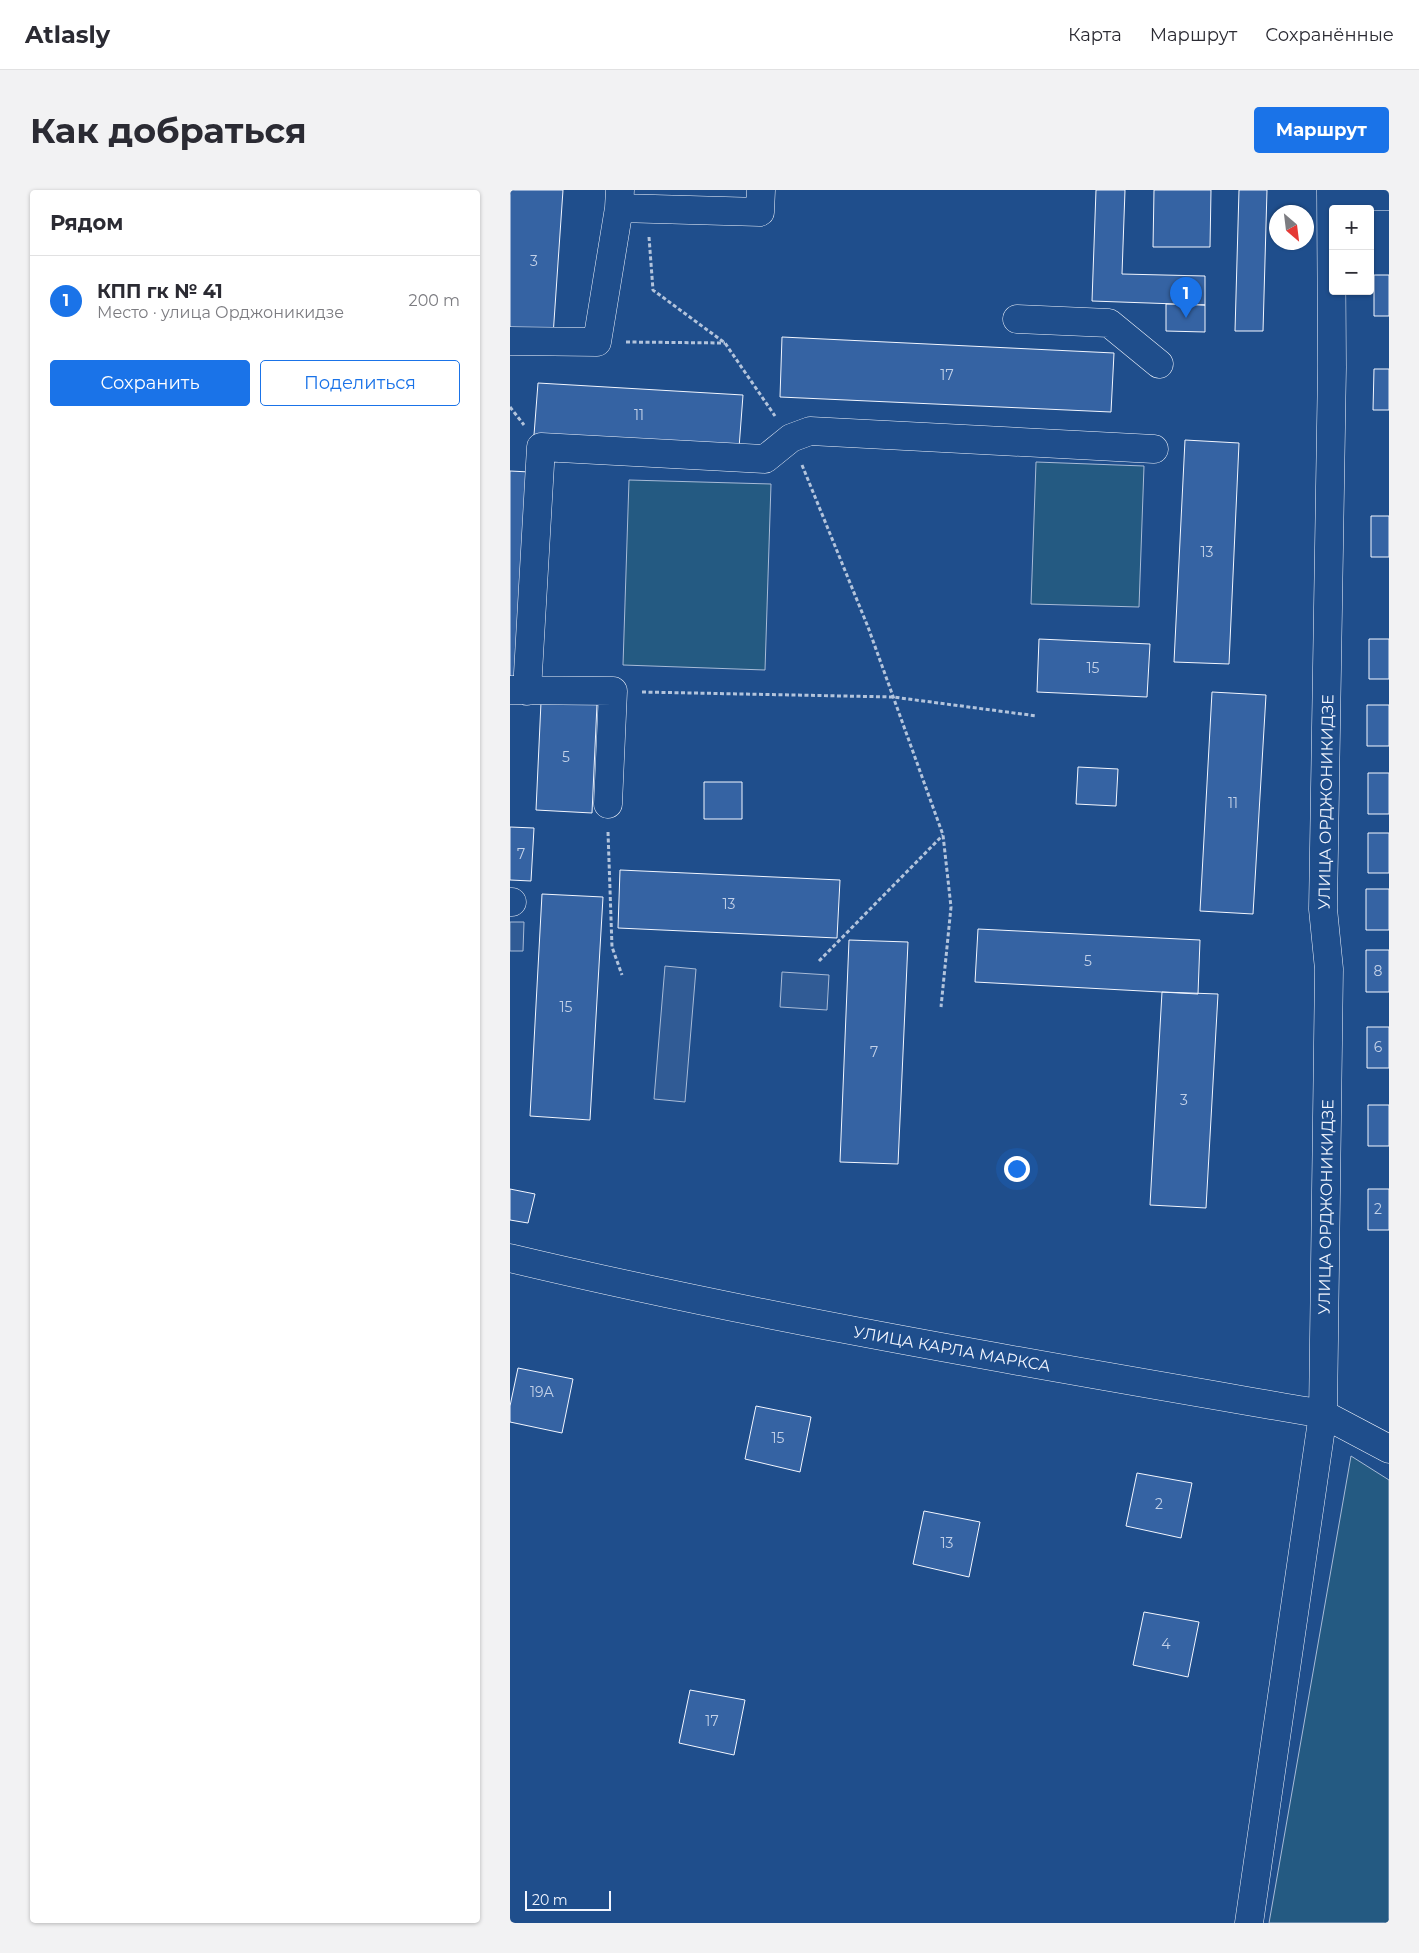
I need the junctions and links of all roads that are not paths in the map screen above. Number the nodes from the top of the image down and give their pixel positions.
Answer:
1 (761, 190) edge
2 (1331, 193) edge
3 (1389, 196) edge
4 (619, 199) edge
5 (1017, 319) dead end
6 (510, 341) edge
7 (1159, 364) dead end
8 (1154, 450) dead end
9 (518, 690) edge
10 (608, 804) road end
11 (510, 1258) edge
12 (1323, 1414) junction
13 (1389, 1449) edge
14 (1249, 1923) edge

1 - 4 street
2 - 3 street
2 - 12 street, УЛИЦА ОРДЖОНИКИДЗЕ
4 - 6 street
5 - 7 street
8 - 9 street
9 - 10 street
11 - 12 street, УЛИЦА КАРЛА МАРКСА
12 - 13 street, УЛИЦА КАРЛА МАРКСА
12 - 14 street, УЛИЦА ОРДЖОНИКИДЗЕ

